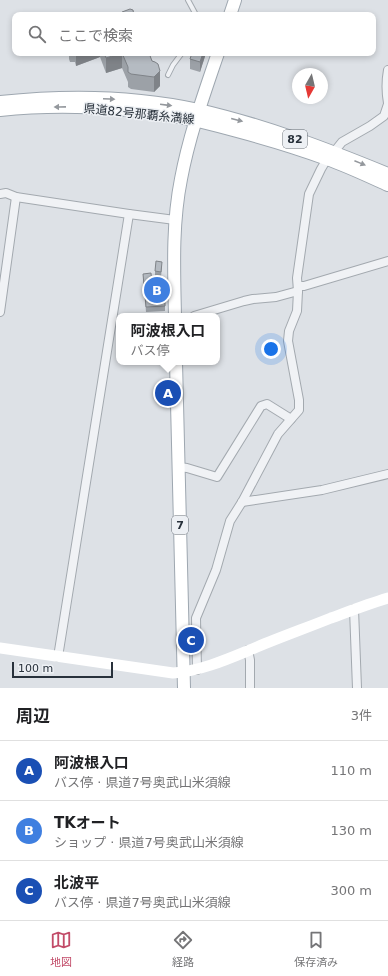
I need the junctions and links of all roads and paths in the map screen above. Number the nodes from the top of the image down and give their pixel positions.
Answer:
1 (188, 0) edge
2 (234, 0) edge
3 (194, 12) edge
4 (231, 12) edge
5 (180, 56) edge
6 (217, 56) edge
7 (388, 70) edge
8 (168, 75) dead end
9 (387, 91) edge
10 (0, 102) edge
11 (388, 104) edge
12 (0, 110) edge
13 (198, 115) junction
14 (331, 156) junction
15 (388, 174) edge
16 (388, 184) edge
17 (0, 194) edge
18 (16, 197) junction
19 (129, 214) junction
20 (175, 220) junction
21 (388, 261) edge
22 (298, 289) junction
23 (0, 312) edge
24 (175, 313) edge
25 (204, 313) edge
26 (176, 365) edge
27 (291, 419) junction
28 (179, 467) junction
29 (388, 474) edge
30 (242, 502) junction
31 (388, 598) edge
32 (354, 609) junction
33 (0, 648) edge
34 (248, 650) junction
35 (58, 657) junction
36 (197, 670) junction
37 (184, 672) junction
38 (184, 688) edge
39 (250, 688) edge
40 (357, 688) edge

1 - 3 lane
2 - 4 main road
5 - 8 lane
6 - 13 main road
7 - 9 street
9 - 11 street
10 -> 13 main road, 県道82号那覇糸満線 / 82
11 - 14 street
13 -> 12 main road, 県道82号那覇糸満線 / 82
13 - 14 main road, 県道82号那覇糸満線 / 82
13 - 20 main road
14 -> 15 main road, 県道82号那覇糸満線 / 82
14 - 16 main road, 県道82号那覇糸満線 / 82
14 - 22 street
17 - 18 street
18 - 19 street
18 - 23 street
19 - 20 street
19 - 35 street
20 - 24 main road
21 - 22 street
22 - 25 street
22 - 27 street
26 - 28 main road, 7
27 - 28 street
27 - 30 street
28 - 37 main road, 7
29 - 30 street
30 - 36 street
31 - 32 street
32 - 34 street
32 - 40 street
33 - 35 street
34 - 36 street
34 - 39 street
35 - 37 street
36 - 37 street
37 - 38 main road, 7

